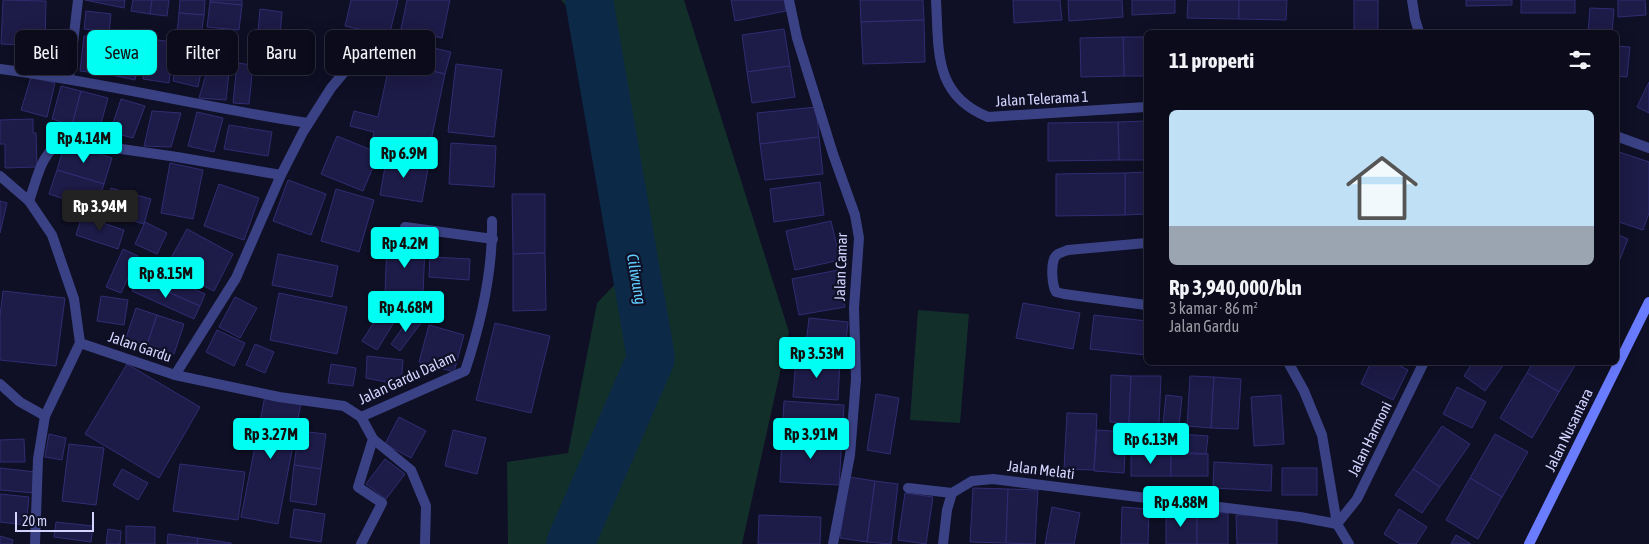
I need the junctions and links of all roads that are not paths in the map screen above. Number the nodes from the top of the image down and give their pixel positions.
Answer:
1 (78, 0) edge
2 (789, 0) edge
3 (936, 0) edge
4 (1412, 0) edge
5 (1418, 30) edge
6 (0, 69) edge
7 (342, 75) edge
8 (69, 78) junction
9 (1144, 107) edge
10 (308, 123) junction
11 (1619, 137) edge
12 (1649, 148) edge
13 (281, 175) junction
14 (0, 176) edge
15 (29, 201) junction
16 (492, 221) dead end
17 (405, 227) dead end
18 (493, 239) junction
19 (1144, 243) edge
20 (1649, 302) edge
21 (1144, 305) edge
22 (80, 343) junction
23 (1619, 362) edge
24 (1290, 365) edge
25 (1423, 365) edge
26 (1618, 365) edge
27 (175, 375) junction
28 (0, 384) edge
29 (45, 416) junction
30 (361, 417) junction
31 (373, 439) junction
32 (908, 488) dead end
33 (952, 493) junction
34 (1337, 524) junction
35 (35, 544) edge
36 (361, 544) edge
37 (425, 544) edge
38 (834, 544) edge
39 (943, 544) edge
40 (1349, 544) edge
41 (1529, 544) edge

1 - 8 street
2 - 38 street, Jalan Camar
3 - 9 street, Jalan Telerama 1
4 - 5 street
6 - 8 street
7 - 10 street, Jalan Gardu
8 - 10 street
10 - 13 street, Jalan Gardu
11 - 12 street
13 - 15 street
13 - 27 street, Jalan Gardu
14 - 15 street
15 - 22 street
16 - 18 street, Jalan Gardu Dalam
17 - 18 street
18 - 30 street, Jalan Gardu Dalam
19 - 21 street
20 - 23 main road, Jalan Nusantara
22 - 27 street, Jalan Gardu
22 - 29 street
24 - 34 street
25 - 34 street, Jalan Harmoni
26 - 41 main road, Jalan Nusantara
27 - 30 street, Jalan Gardu Dalam
28 - 29 street
29 - 35 street
30 - 31 street
31 - 36 street
31 - 37 street
32 - 33 street
33 - 34 street, Jalan Melati
33 - 39 street
34 - 40 street

